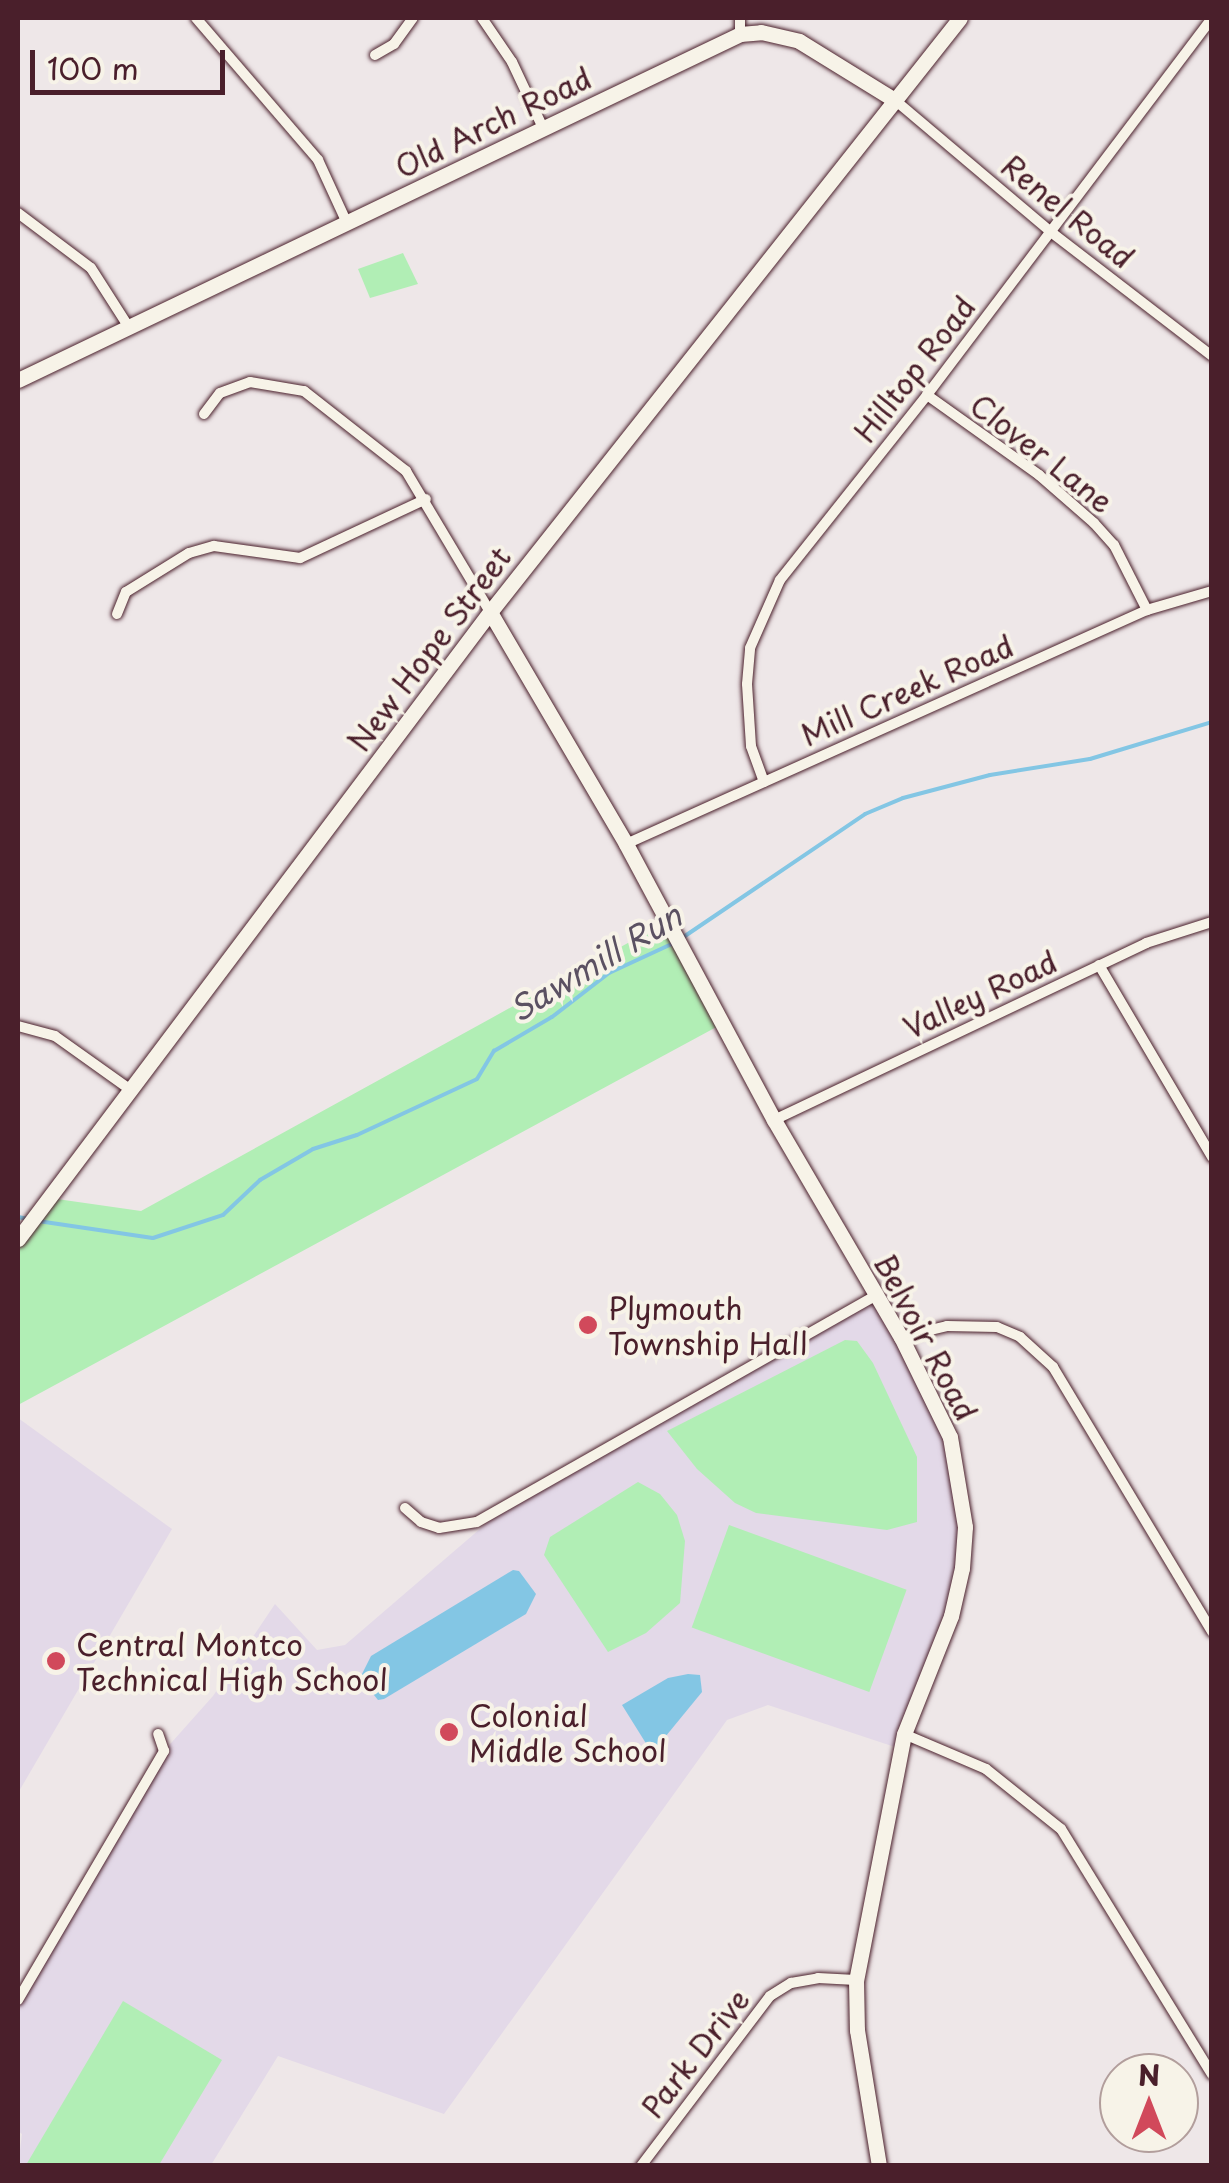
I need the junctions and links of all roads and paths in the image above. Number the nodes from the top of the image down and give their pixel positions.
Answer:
1 (196, 18) edge
2 (413, 18) edge
3 (482, 18) edge
4 (960, 18) edge
5 (1212, 18) edge
6 (740, 26) edge
7 (375, 55) dead end
8 (896, 101) junction
9 (543, 128) junction
10 (18, 213) edge
11 (348, 223) junction
12 (1052, 232) junction
13 (130, 329) junction
14 (1211, 355) edge
15 (18, 380) edge
16 (926, 395) junction
17 (204, 414) dead end
18 (426, 499) junction
19 (1212, 591) edge
20 (1147, 610) junction
21 (490, 612) junction
22 (117, 614) dead end
23 (764, 782) junction
24 (626, 844) junction
25 (1212, 922) edge
26 (1100, 965) junction
27 (18, 1026) edge
28 (132, 1092) junction
29 (774, 1120) junction
30 (1212, 1157) edge
31 (22, 1234) edge
32 (875, 1296) junction
33 (901, 1338) junction
34 (405, 1508) dead end
35 (1212, 1632) edge
36 (158, 1734) dead end
37 (904, 1734) junction
38 (856, 1980) junction
39 (18, 2000) edge
40 (1212, 2074) edge
41 (640, 2166) edge
42 (879, 2166) edge

1 - 11 street
2 - 7 street
3 - 9 street
4 - 8 street
5 - 12 street, Hilltop Road
6 - 8 street, Old Arch Road
6 - 9 street, Old Arch Road
8 - 12 street, Renel Road
8 - 21 street, New Hope Street
9 - 11 street, Old Arch Road
10 - 13 street
11 - 13 street, Old Arch Road
12 - 14 street, Renel Road
12 - 16 street, Hilltop Road
13 - 15 street, Old Arch Road
16 - 20 street, Clover Lane
16 - 23 street, Hilltop Road
17 - 18 street
18 - 21 street
18 - 22 street
19 - 20 street, Mill Creek Road
20 - 23 street, Mill Creek Road
21 - 24 street, Belvoir Road
21 - 28 street, New Hope Street
23 - 24 street, Mill Creek Road
24 - 29 street, Belvoir Road
25 - 26 street, Valley Road
26 - 29 street, Valley Road
26 - 30 street
27 - 28 street
28 - 31 street, New Hope Street
29 - 32 street, Belvoir Road
32 - 33 street, Belvoir Road
32 - 34 street
33 - 35 street
33 - 37 street, Belvoir Road
36 - 39 street
37 - 38 street, Belvoir Road
37 - 40 street
38 - 41 street, Park Drive
38 - 42 street, Belvoir Road

